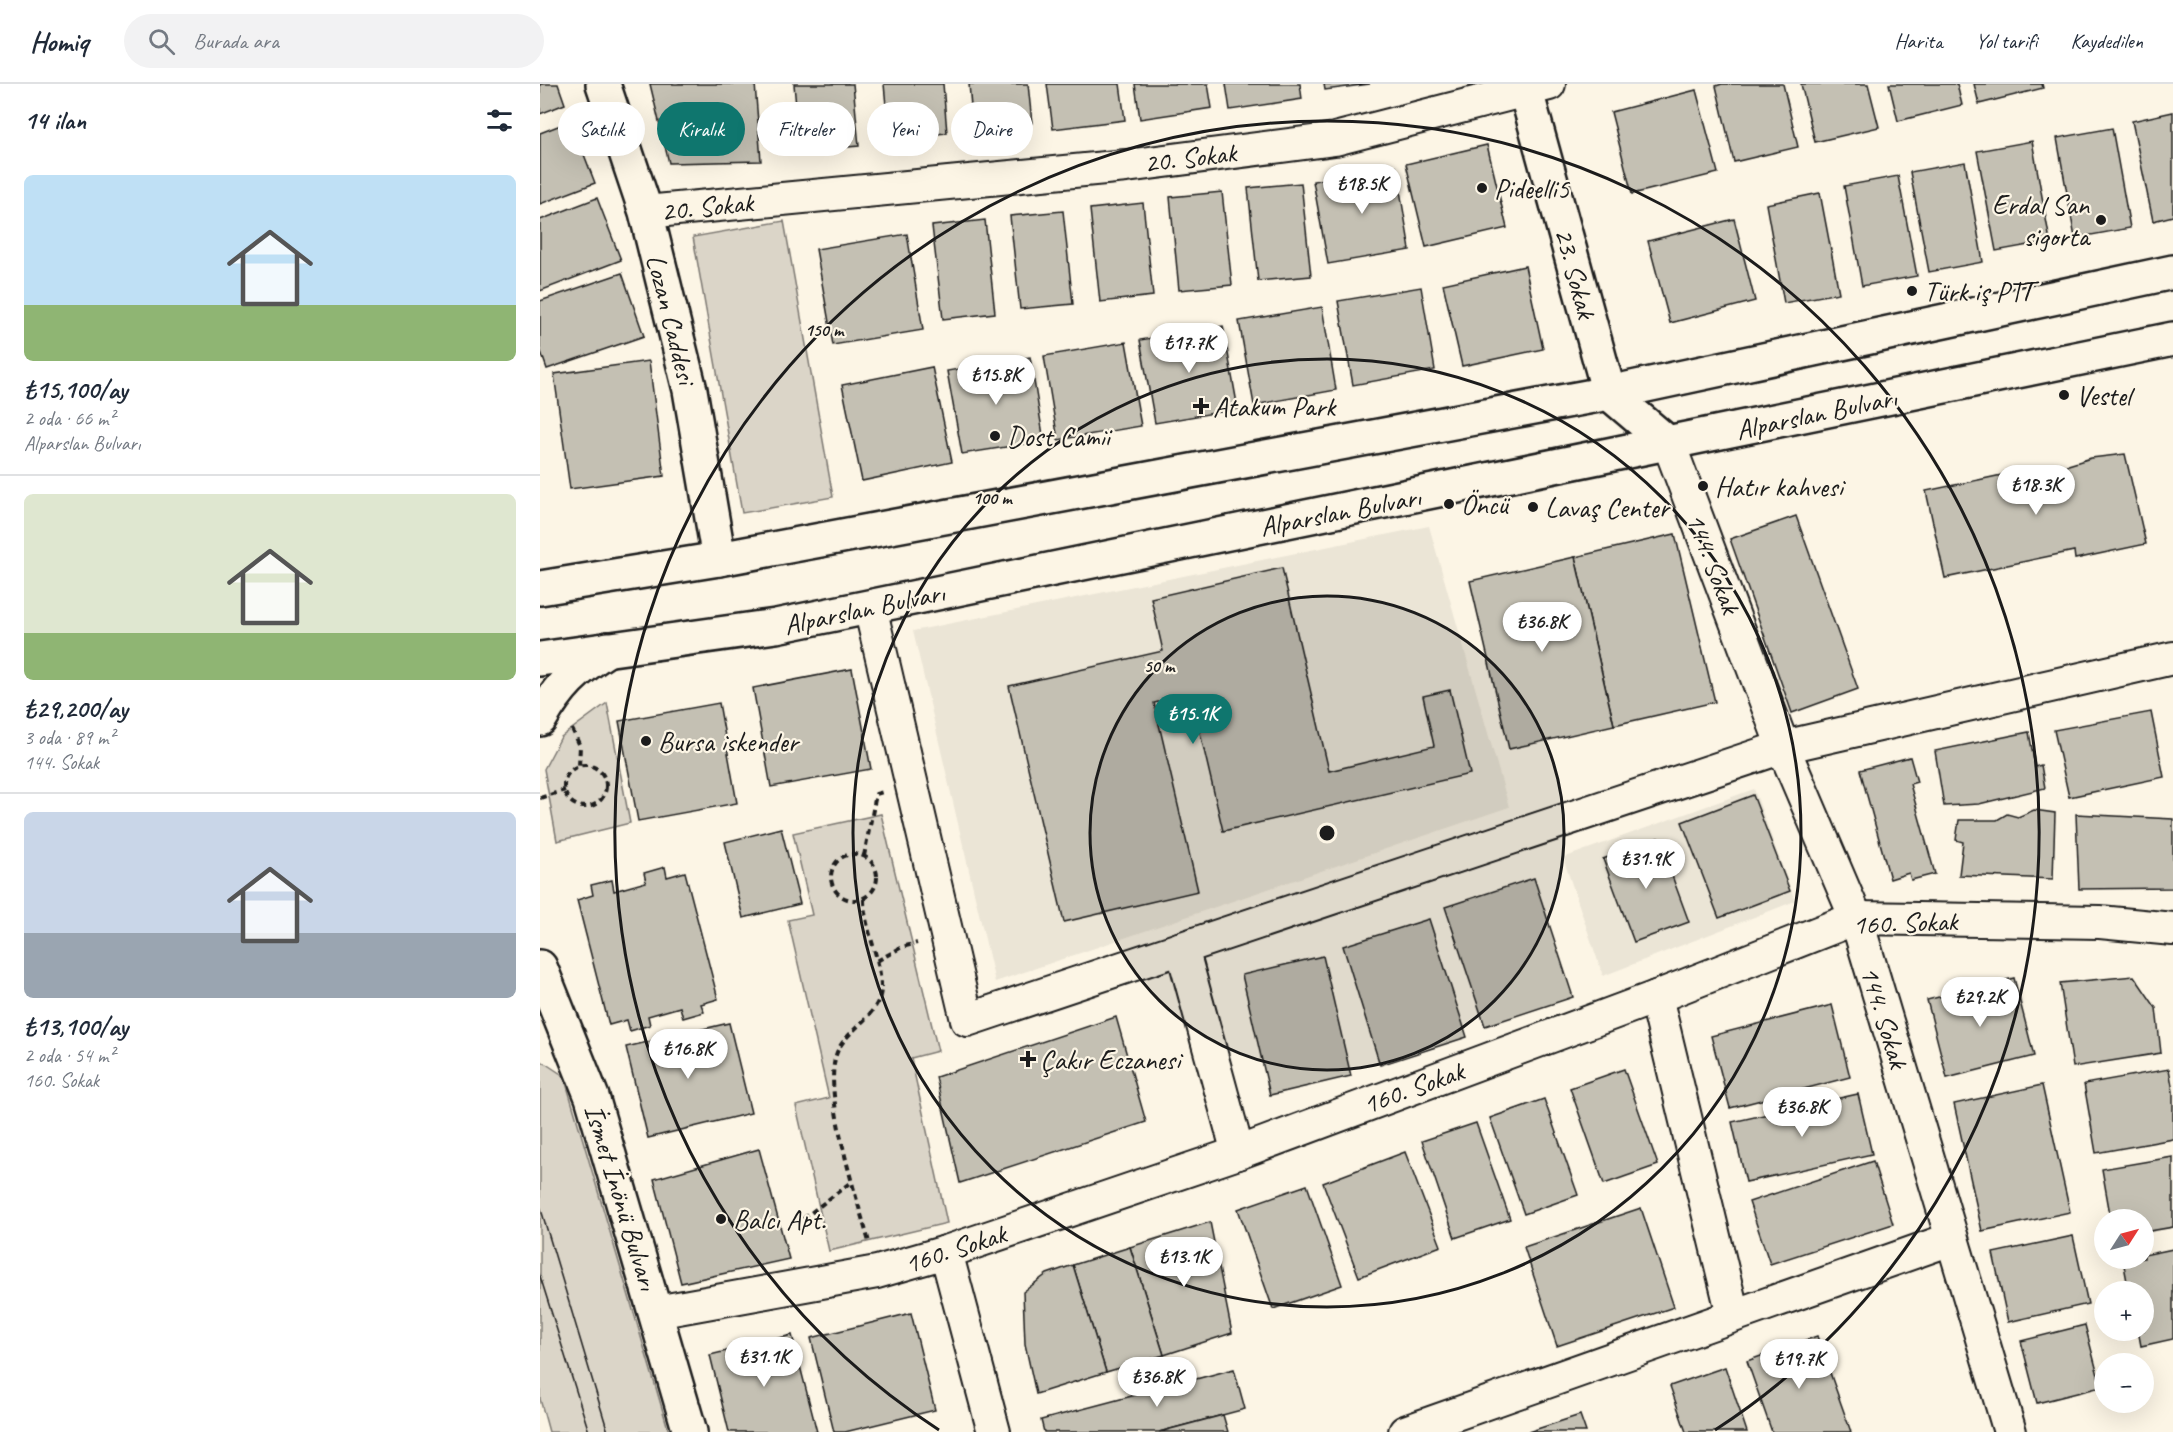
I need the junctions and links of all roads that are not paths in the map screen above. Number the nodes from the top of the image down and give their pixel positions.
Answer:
1 (603, 84) edge
2 (1533, 86) edge
3 (646, 212) junction
4 (2173, 272) edge
5 (2173, 339) edge
6 (1610, 393) junction
7 (1669, 444) junction
8 (719, 560) junction
9 (540, 570) edge
10 (613, 577) junction
11 (540, 588) edge
12 (870, 607) junction
13 (608, 650) junction
14 (2173, 658) edge
15 (540, 659) edge
16 (540, 719) edge
17 (1783, 747) junction
18 (1856, 918) junction
19 (2173, 929) edge
20 (1182, 948) junction
21 (540, 967) edge
22 (1656, 997) junction
23 (1238, 1153) junction
24 (1951, 1239) junction
25 (946, 1252) junction
26 (657, 1312) junction
27 (1732, 1315) junction
28 (690, 1432) edge
29 (994, 1432) edge
30 (1405, 1432) edge
31 (2010, 1432) edge

1 - 3 main road, Lozan Caddesi
2 - 3 street, 20. Sokak
2 - 6 main road, 23. Sokak
3 - 8 main road, Lozan Caddesi
4 - 6 main road
5 - 7 main road, Alparslan Bulvarı
6 - 7 main road
6 - 8 main road
7 - 12 main road, Alparslan Bulvarı
7 - 17 street, 144. Sokak
8 - 10 main road
9 - 10 main road
10 - 11 main road
12 - 13 main road, Alparslan Bulvarı
12 - 20 street
13 - 15 main road, Alparslan Bulvarı
13 - 16 main road
14 - 17 street
17 - 18 street, 144. Sokak
17 - 20 street
18 - 19 street, 160. Sokak
18 - 22 street, 160. Sokak
18 - 24 street, 144. Sokak
20 - 23 street
21 - 26 main road, İsmet İnönü Bulvarı
22 - 23 street, 160. Sokak
22 - 27 street
23 - 25 street, 160. Sokak
24 - 27 street
24 - 31 street, 144. Sokak
25 - 26 street, 160. Sokak
25 - 29 street
26 - 28 main road, İsmet İnönü Bulvarı
27 - 30 street

